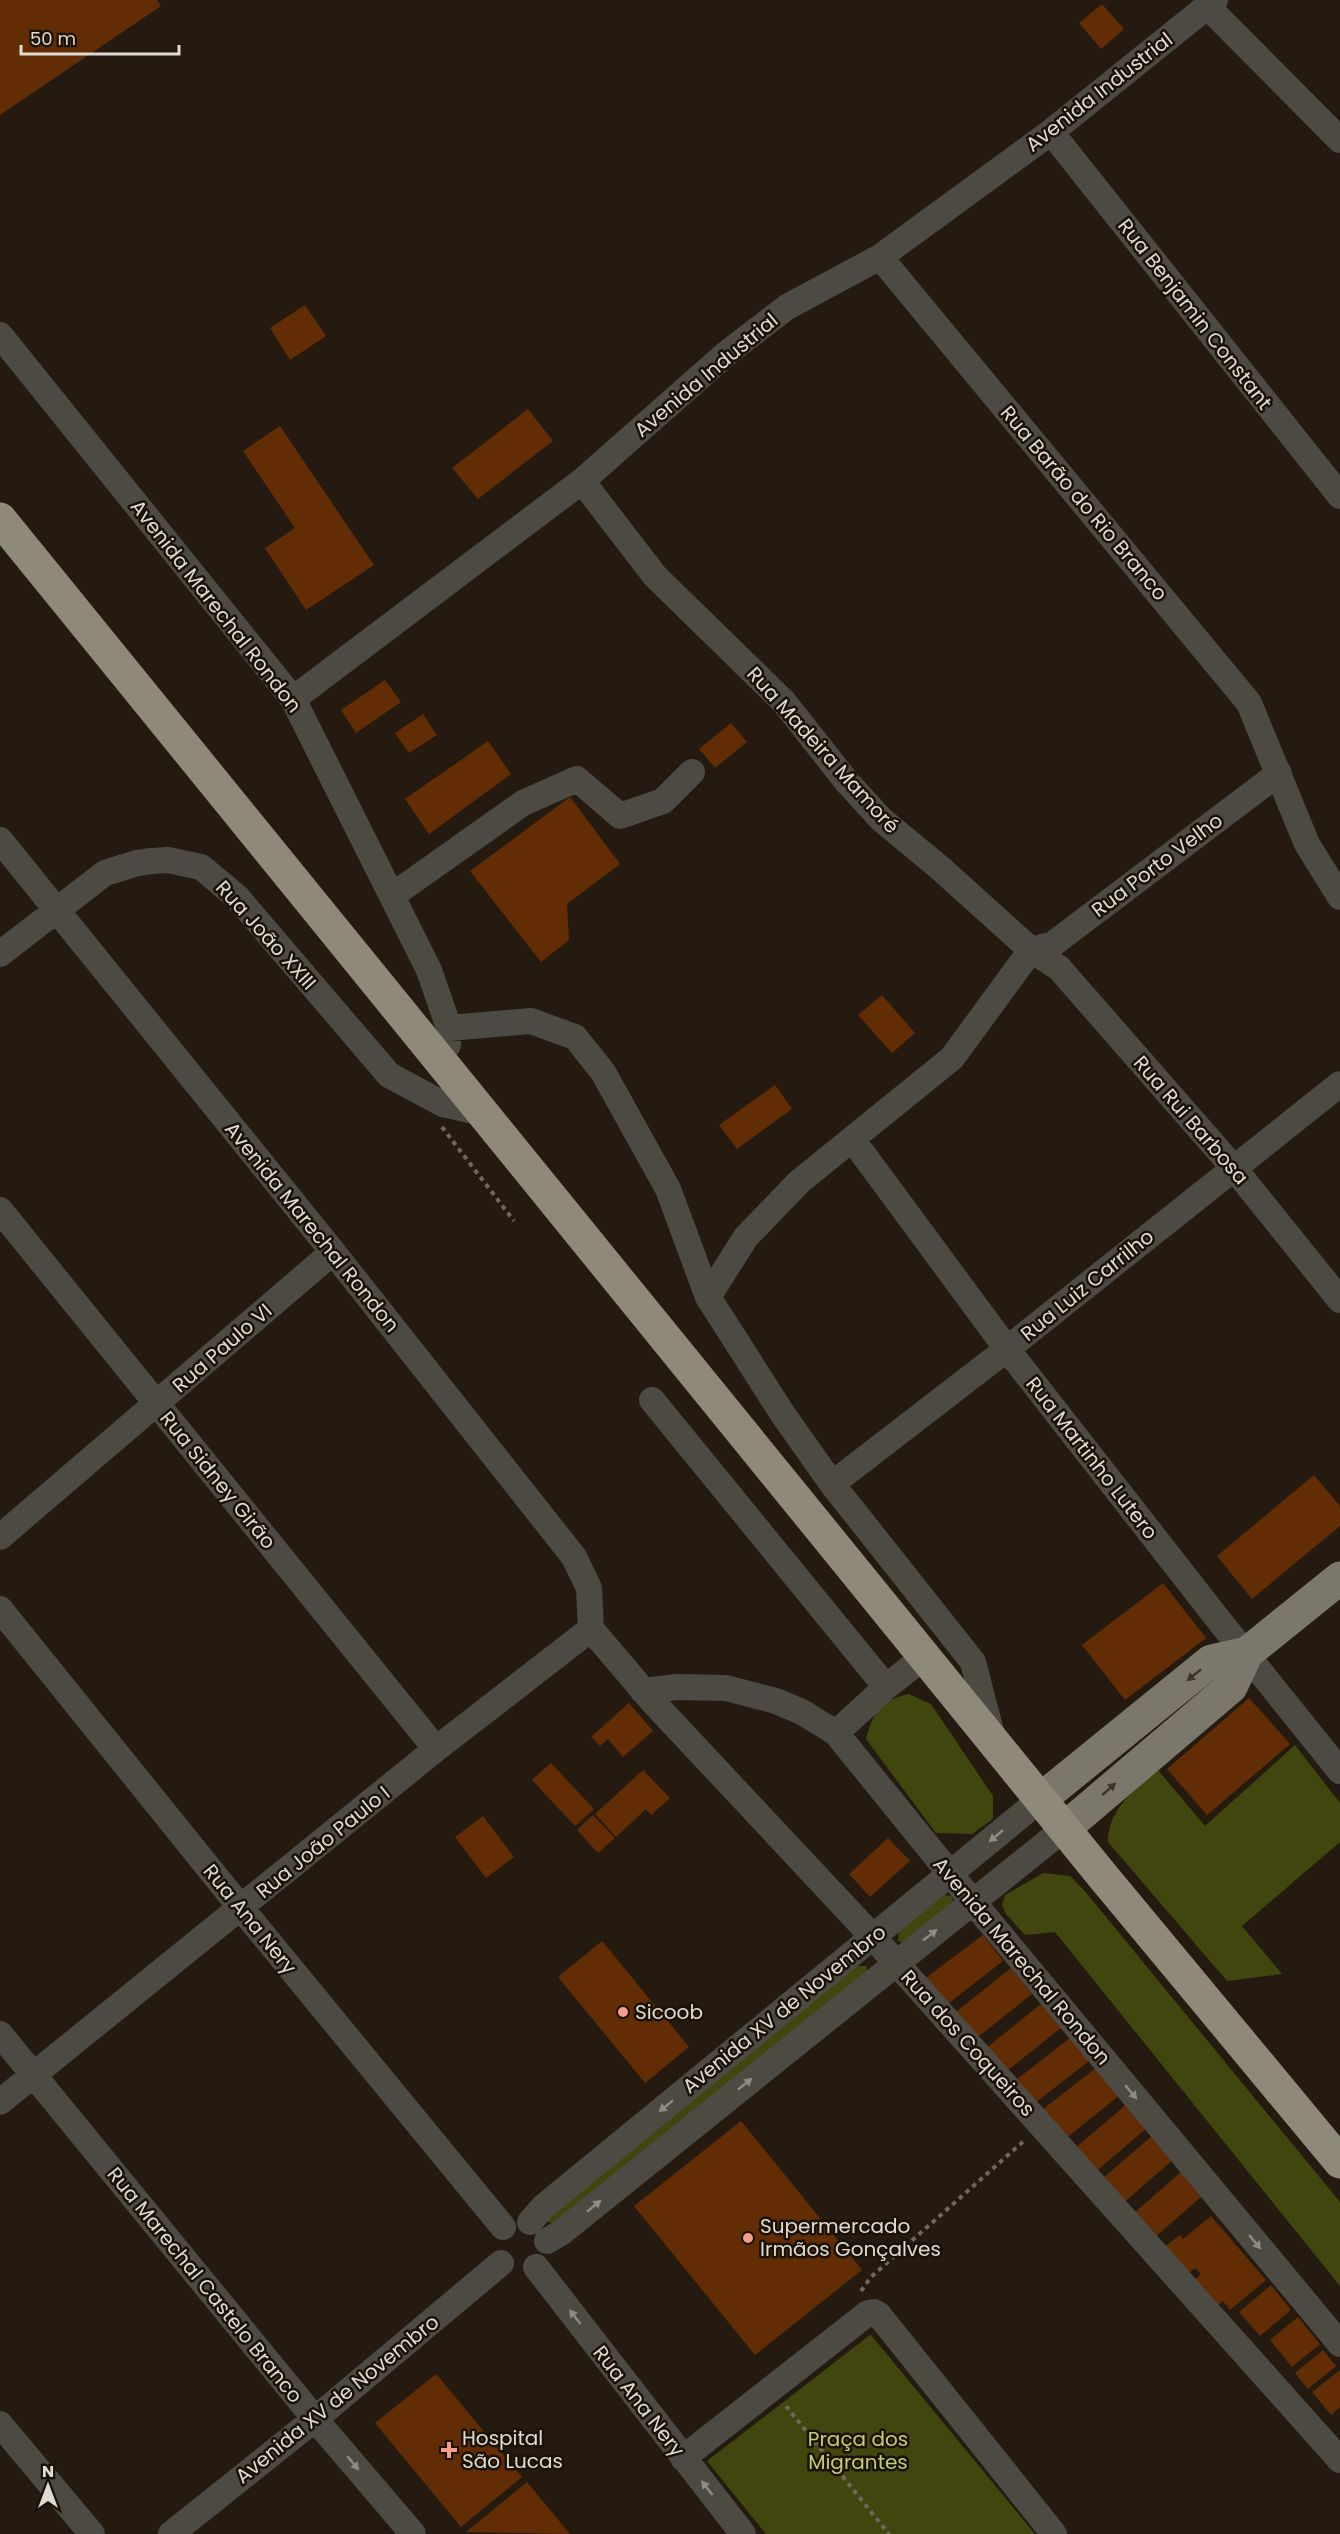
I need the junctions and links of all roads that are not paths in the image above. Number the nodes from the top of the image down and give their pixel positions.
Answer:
1 (1211, 3) edge
2 (1051, 132) junction
3 (1340, 140) edge
4 (880, 257) junction
5 (0, 335) edge
6 (582, 481) junction
7 (1340, 496) edge
8 (0, 519) edge
9 (293, 699) junction
10 (1276, 766) junction
11 (692, 772) dead end
12 (0, 840) edge
13 (393, 895) junction
14 (1340, 897) edge
15 (58, 910) junction
16 (1031, 950) junction
17 (0, 954) edge
18 (449, 1028) junction
19 (446, 1069) junction
20 (1340, 1084) edge
21 (483, 1113) junction
22 (852, 1139) junction
23 (1233, 1167) junction
24 (0, 1210) edge
25 (333, 1252) junction
26 (708, 1297) junction
27 (1340, 1300) edge
28 (1007, 1349) junction
29 (652, 1400) dead end
30 (156, 1404) junction
31 (832, 1484) junction
32 (0, 1537) edge
33 (1340, 1578) edge
34 (0, 1609) edge
35 (591, 1629) junction
36 (1246, 1653) junction
37 (925, 1656) junction
38 (886, 1687) junction
39 (643, 1690) junction
40 (836, 1733) junction
41 (993, 1739) junction
42 (436, 1749) junction
43 (1340, 1770) edge
44 (1041, 1799) junction
45 (1065, 1828) junction
46 (950, 1875) junction
47 (972, 1902) junction
48 (241, 1908) junction
49 (873, 1936) junction
50 (896, 1963) junction
51 (0, 2034) edge
52 (33, 2075) junction
53 (0, 2102) edge
54 (1340, 2162) edge
55 (530, 2222) junction
56 (503, 2226) junction
57 (547, 2241) junction
58 (501, 2264) junction
59 (536, 2267) junction
60 (1340, 2344) edge
61 (315, 2419) junction
62 (0, 2424) edge
63 (683, 2458) junction
64 (1340, 2460) edge
65 (92, 2534) edge
66 (171, 2534) edge
67 (413, 2534) edge
68 (743, 2534) edge
69 (1054, 2534) edge

1 - 2 street, Avenida Industrial
1 - 3 street
2 - 4 street, Avenida Industrial
2 - 7 street, Rua Benjamin Constant
4 - 6 street, Avenida Industrial
4 - 10 street, Rua Barão do Rio Branco
5 - 9 street, Avenida Marechal Rondon
6 - 9 street, Avenida Industrial
6 - 16 street, Rua Madeira Mamoré
8 - 19 highway
9 - 13 street, Avenida Marechal Rondon
10 - 14 street, Rua Barão do Rio Branco
10 - 16 street, Rua Porto Velho
11 - 13 street
12 - 15 street, Avenida Marechal Rondon
13 - 18 street, Avenida Marechal Rondon
15 - 17 street, Rua João XXIII
15 - 21 street, Rua João XXIII
15 - 25 street, Avenida Marechal Rondon
16 - 22 street
16 - 23 street, Rua Rui Barbosa
18 - 19 street, Avenida Marechal Rondon
18 - 26 street
19 - 21 highway
20 - 23 street, Rua Luiz Carrilho
21 - 37 highway
22 - 26 street
22 - 28 street, Rua Martinho Lutero
23 - 27 street, Rua Rui Barbosa
23 - 28 street, Rua Luiz Carrilho
24 - 30 street, Rua Sidney Girão
25 - 30 street, Rua Paulo VI
25 - 35 street, Avenida Marechal Rondon
26 - 31 street
28 - 31 street, Rua Luiz Carrilho
28 - 36 street, Rua Martinho Lutero
29 - 38 street
30 - 32 street, Rua Paulo VI
30 - 42 street, Rua Sidney Girão
31 - 41 street
33 - 36 main road
34 - 48 street, Rua Ana Nery
35 - 39 street, Rua dos Coqueiros
35 - 42 street, Rua João Paulo I
36 - 43 street, Rua Martinho Lutero
36 -> 44 main road
45 -> 36 main road
37 - 38 street
37 - 41 highway
38 - 40 street
39 - 40 street, Avenida Marechal Rondon
39 - 49 street, Rua dos Coqueiros
40 - 46 street, Avenida Marechal Rondon
41 - 44 highway
42 - 48 street, Rua João Paulo I
44 - 45 highway
44 -> 46 street, Avenida XV de Novembro
45 - 47 street, Avenida XV de Novembro
45 - 54 highway
46 - 47 street, Avenida Marechal Rondon
46 - 49 street, Avenida XV de Novembro
50 -> 47 street, Avenida XV de Novembro
47 -> 60 street, Avenida Marechal Rondon
48 - 52 street, Rua João Paulo I
48 - 56 street, Rua Ana Nery
49 - 50 street, Rua dos Coqueiros
49 -> 55 street, Avenida XV de Novembro
57 -> 50 street, Avenida XV de Novembro
50 - 64 street, Rua dos Coqueiros
51 - 52 street, Rua Marechal Castelo Branco
52 - 53 street, Rua João Paulo I
52 - 61 street, Rua Marechal Castelo Branco
55 - 56 street
55 - 57 street
56 - 58 street
57 - 59 street
58 - 59 street
58 - 61 street, Avenida XV de Novembro
63 -> 59 street, Rua Ana Nery
61 - 66 street, Avenida XV de Novembro
61 -> 67 street, Rua Marechal Castelo Branco
62 - 65 street
68 -> 63 street, Rua Ana Nery
63 - 69 street

